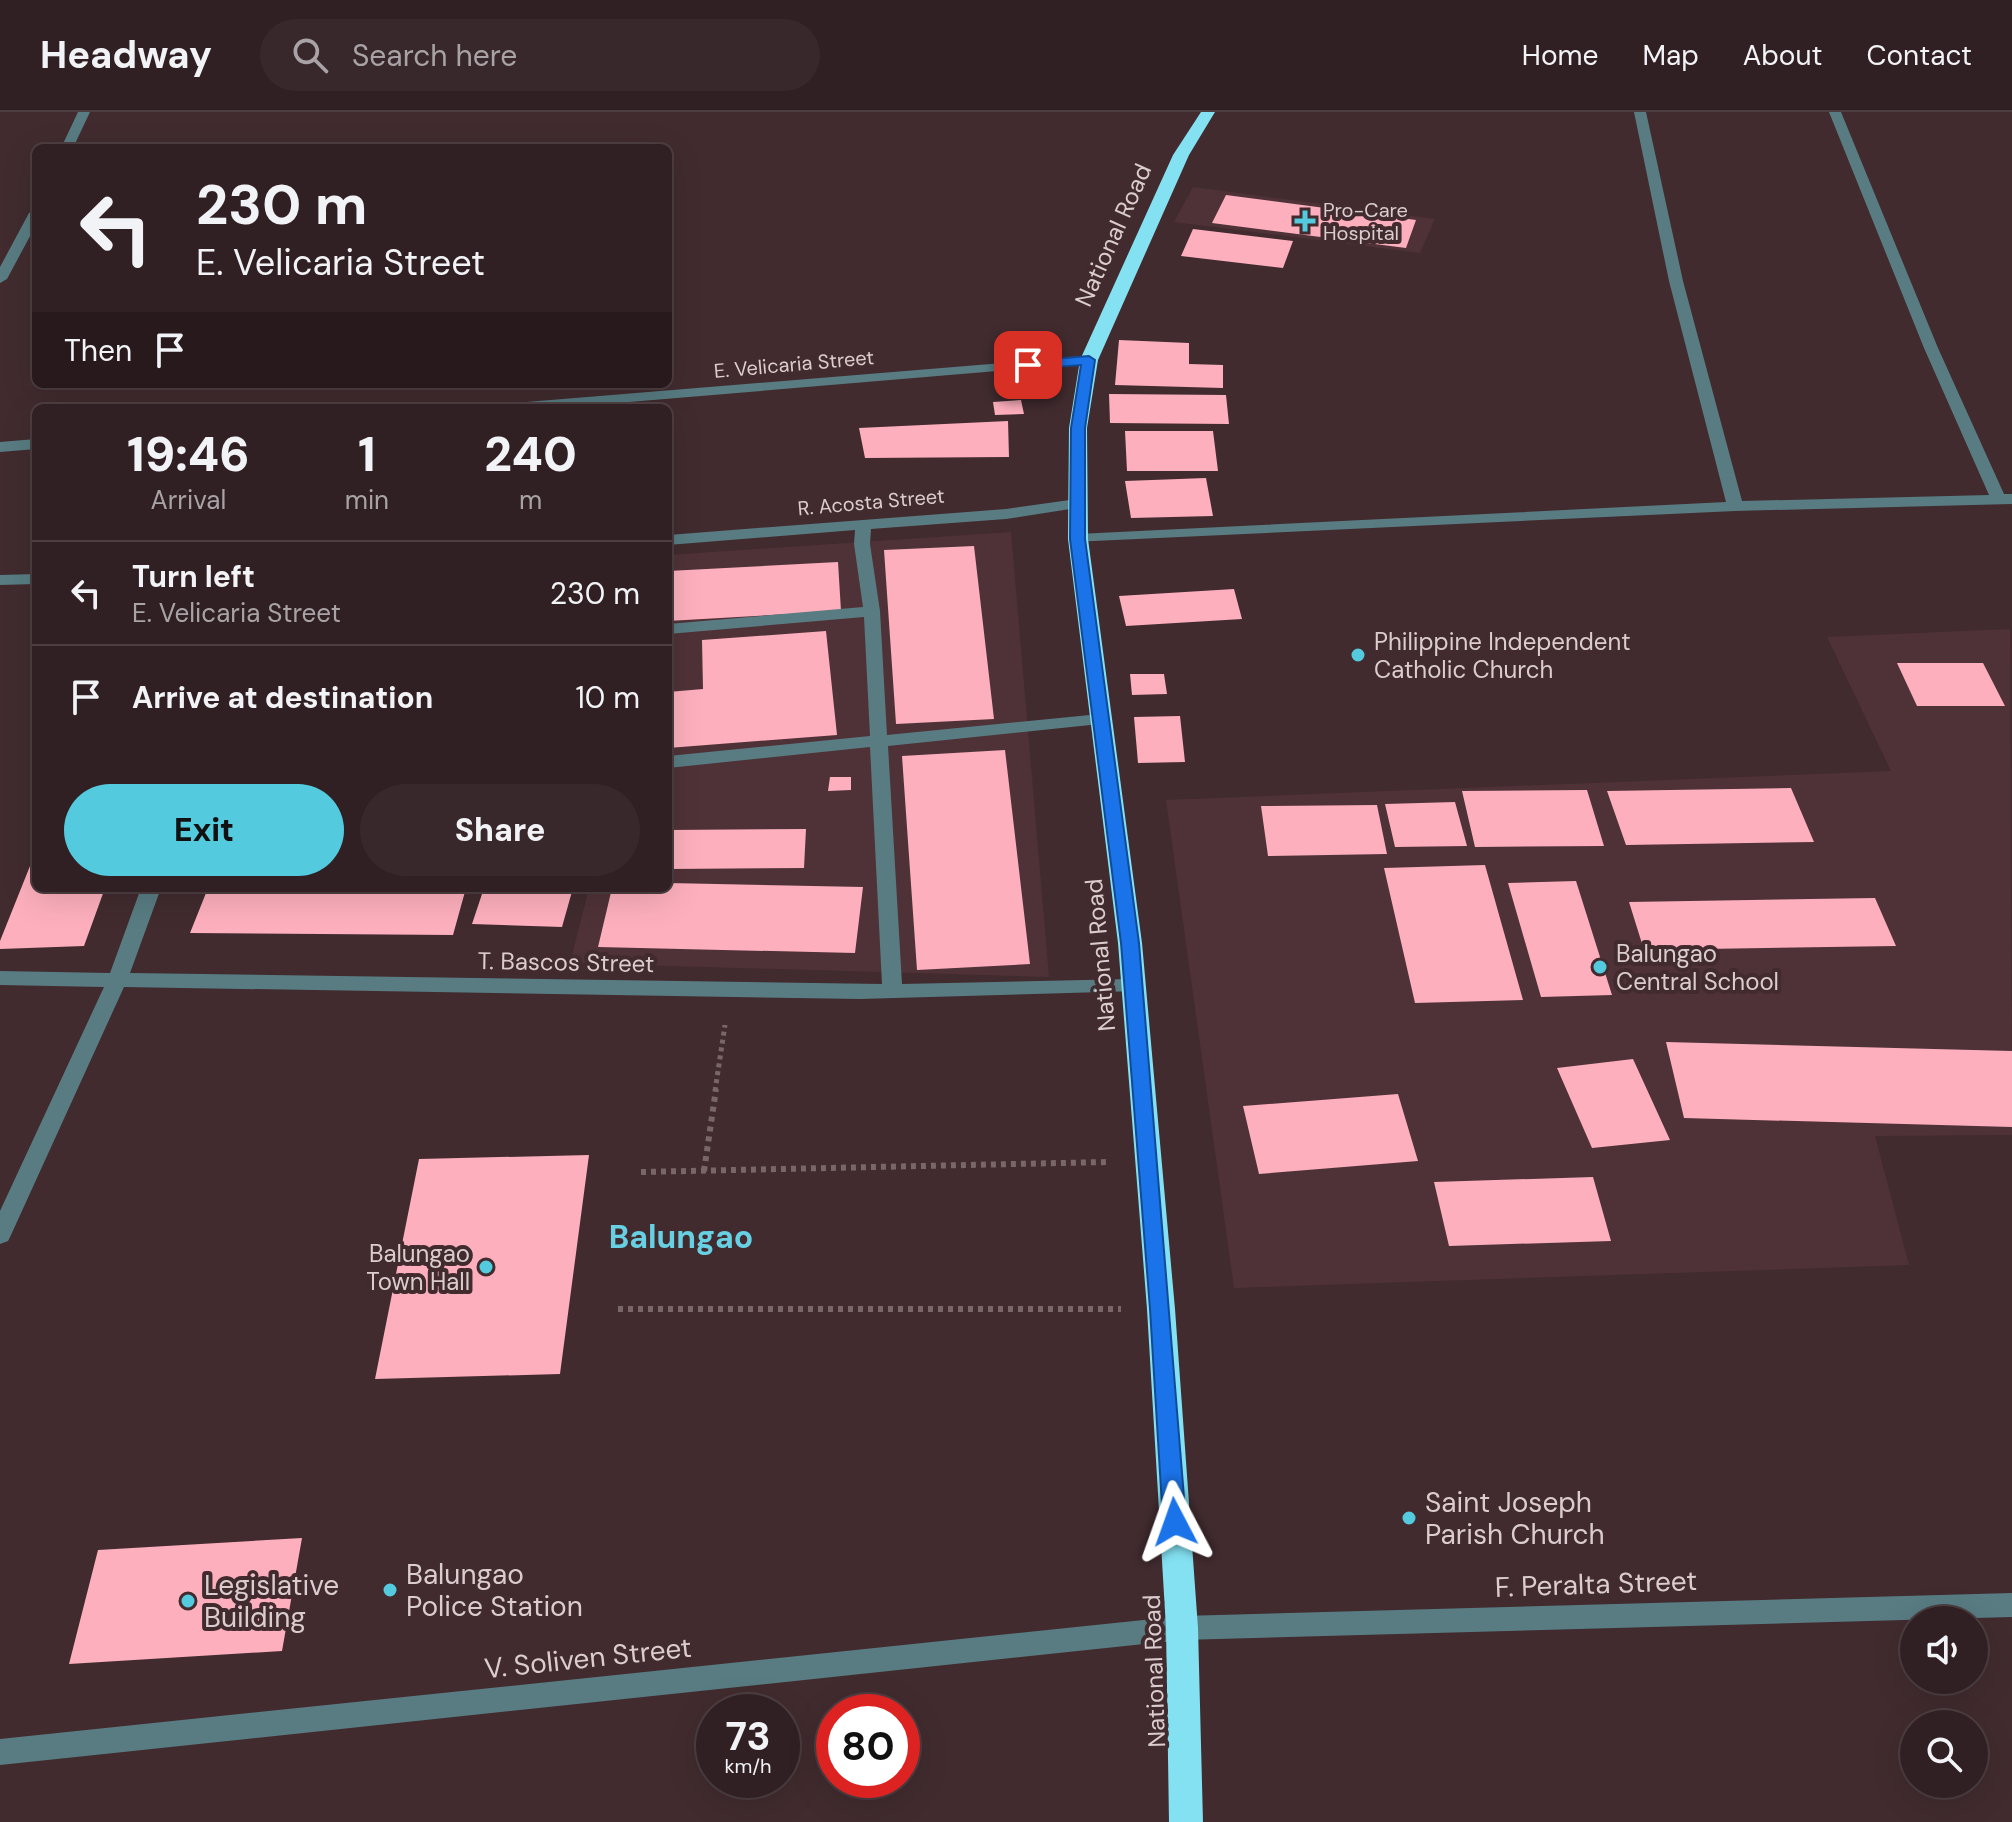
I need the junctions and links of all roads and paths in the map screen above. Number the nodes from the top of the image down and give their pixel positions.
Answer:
1 (84, 112) edge
2 (1208, 112) edge
3 (1640, 112) edge
4 (1835, 112) edge
5 (69, 144) edge
6 (32, 220) edge
7 (0, 279) edge
8 (1089, 360) junction
9 (551, 404) edge
10 (32, 444) edge
11 (0, 447) edge
12 (2006, 499) edge
13 (1077, 504) junction
14 (1735, 506) junction
15 (864, 523) junction
16 (1078, 539) junction
17 (672, 540) edge
18 (32, 579) edge
19 (0, 580) edge
20 (872, 611) junction
21 (672, 629) edge
22 (1100, 719) junction
23 (878, 742) junction
24 (672, 762) edge
25 (150, 892) edge
26 (0, 978) edge
27 (117, 981) junction
28 (1131, 986) junction
29 (731, 991) junction
30 (892, 992) junction
31 (1147, 1162) junction
32 (704, 1171) junction
33 (641, 1172) dead end
34 (0, 1235) edge
35 (618, 1309) dead end
36 (1161, 1309) junction
37 (2012, 1605) edge
38 (1182, 1628) junction
39 (0, 1752) edge
40 (1186, 1822) edge

1 - 5 street
2 - 8 highway, National Road
3 - 14 street
4 - 12 street
6 - 7 street
8 - 9 street, E. Velicaria Street
8 - 13 highway, National Road
10 - 11 street
12 - 14 street
13 - 15 street, R. Acosta Street
13 - 16 highway, National Road
14 - 16 street
15 - 17 street, R. Acosta Street
15 - 20 street
16 - 22 highway, National Road
18 - 19 street
20 - 21 street
20 - 23 street
22 - 23 street
22 - 28 highway, National Road
23 - 24 street
23 - 30 street
25 - 27 street
26 - 27 street, T. Bascos Street
27 - 29 street, T. Bascos Street
27 - 34 street
28 - 30 street, T. Bascos Street
28 - 31 highway, National Road
29 - 30 street, T. Bascos Street
29 - 32 path
31 - 32 path
31 - 36 highway, National Road
32 - 33 path
35 - 36 path
36 - 38 highway, National Road
37 - 38 street, F. Peralta Street
38 - 39 street, V. Soliven Street
38 - 40 highway, National Road

